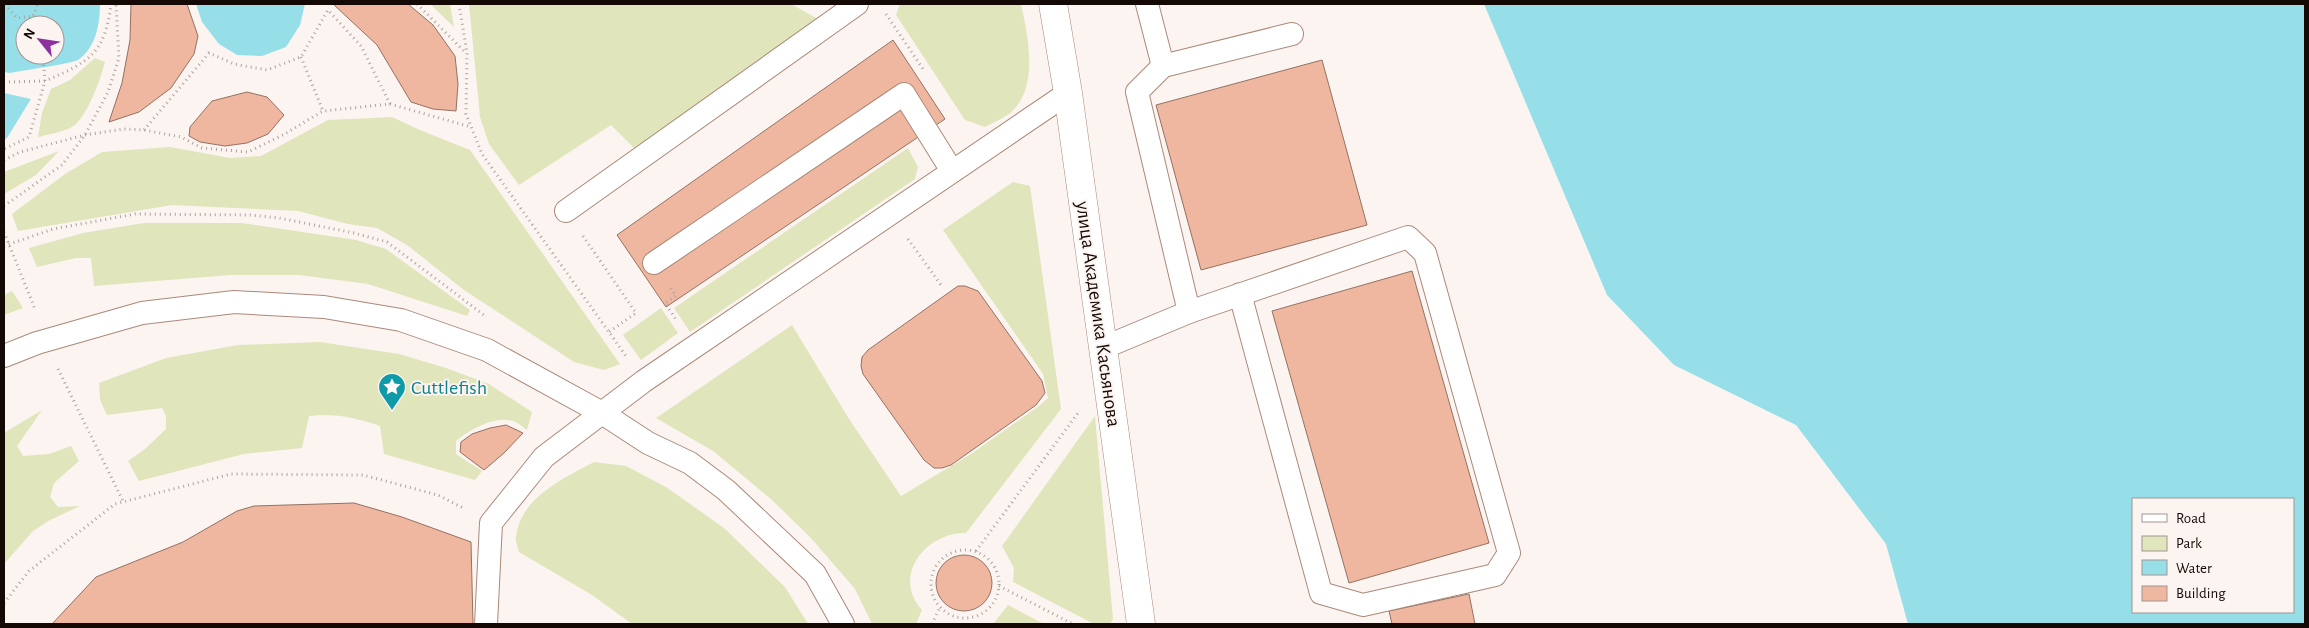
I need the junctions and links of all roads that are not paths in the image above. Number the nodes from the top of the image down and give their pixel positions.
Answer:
1 (857, 4) edge
2 (1053, 4) edge
3 (1148, 4) edge
4 (1292, 34) dead end
5 (1163, 66) junction
6 (1068, 93) junction
7 (952, 170) junction
8 (566, 211) road end
9 (654, 263) dead end
10 (1240, 294) junction
11 (1189, 312) junction
12 (4, 356) edge
13 (1106, 360) junction
14 (602, 413) junction
15 (486, 624) edge
16 (843, 624) edge
17 (1141, 624) edge

1 - 8 lane
2 - 6 street, улица Академика Касьянова
3 - 5 lane
4 - 5 lane
5 - 11 lane
6 - 7 lane
6 - 13 street, улица Академика Касьянова
7 - 9 lane
7 - 14 lane
10 - 10 lane
10 - 11 lane
11 - 13 lane
12 - 14 lane
13 - 17 street, улица Академика Касьянова
14 - 15 lane
14 - 16 lane

